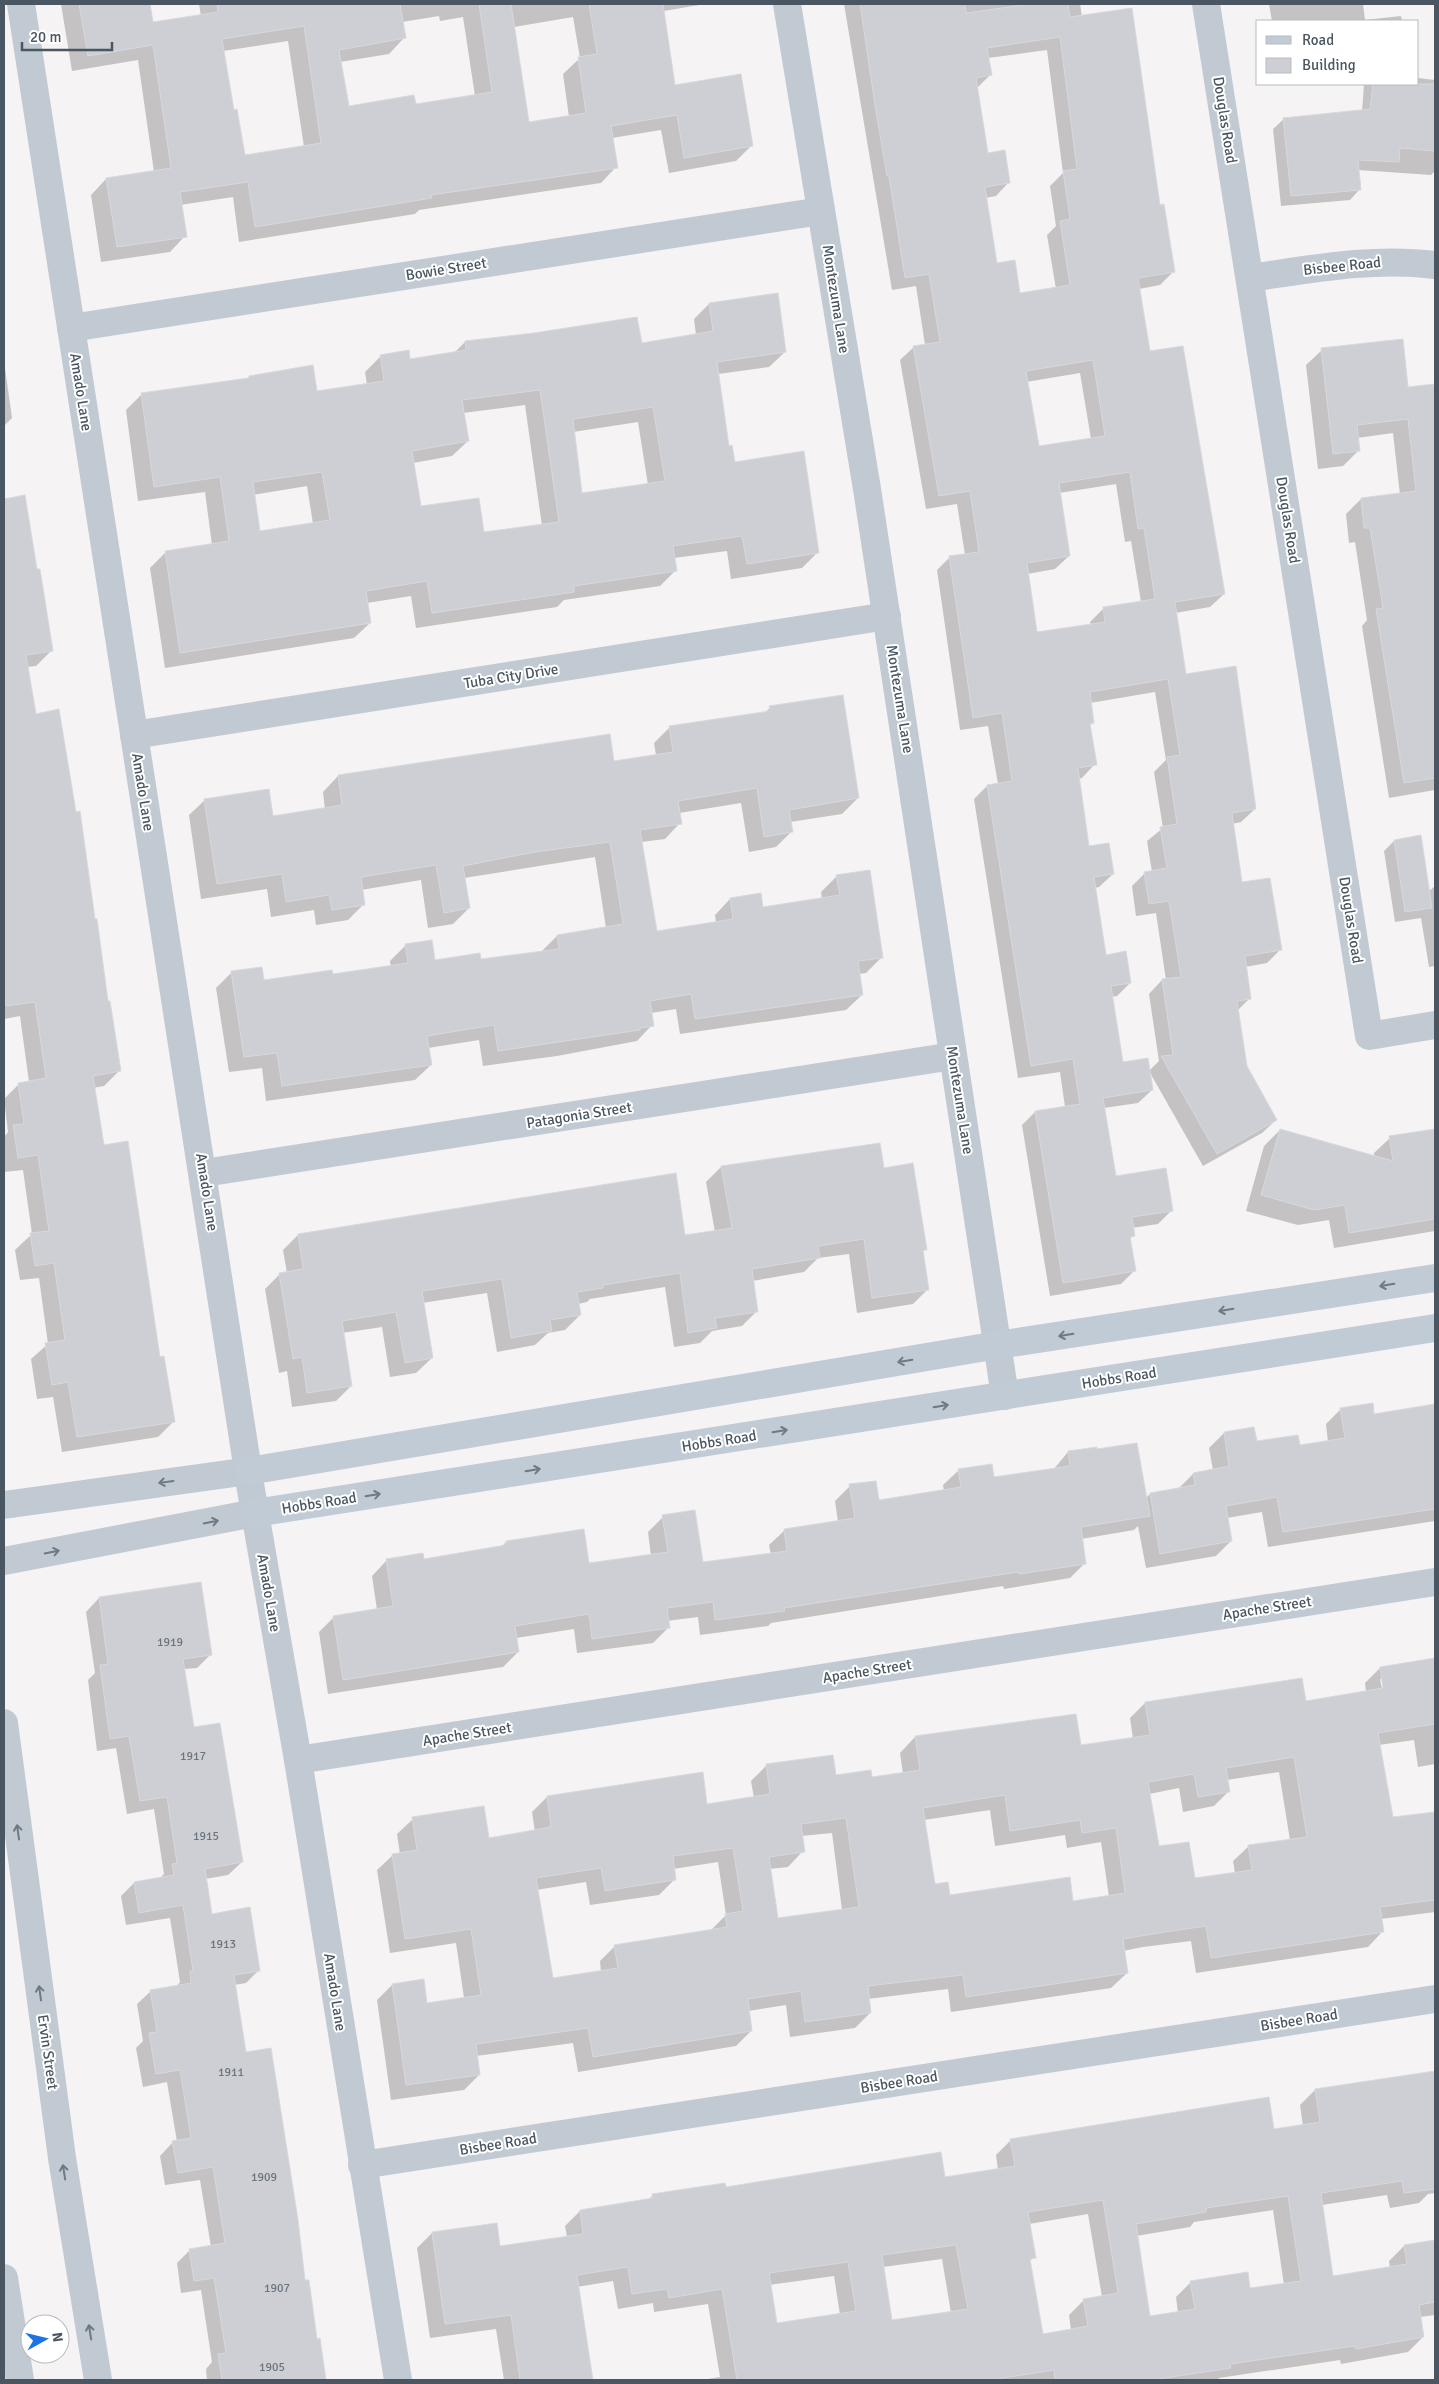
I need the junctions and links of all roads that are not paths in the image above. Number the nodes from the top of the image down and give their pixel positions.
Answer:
1 (21, 4) edge
2 (787, 4) edge
3 (1206, 4) edge
4 (821, 211) junction
5 (1435, 265) edge
6 (1250, 278) junction
7 (71, 328) junction
8 (887, 616) junction
9 (134, 735) junction
10 (1435, 1025) edge
11 (953, 1056) junction
12 (204, 1173) junction
13 (1435, 1278) edge
14 (1435, 1328) edge
15 (998, 1345) junction
16 (1005, 1396) junction
17 (249, 1471) junction
18 (4, 1505) edge
19 (255, 1513) junction
20 (4, 1561) edge
21 (1435, 1582) edge
22 (4, 1723) edge
23 (298, 1760) junction
24 (1435, 1999) edge
25 (362, 2166) junction
26 (4, 2278) edge
27 (20, 2380) edge
28 (98, 2380) edge
29 (398, 2380) edge

1 - 7 street, Amado Lane
2 - 4 street, Montezuma Lane
3 - 6 street, Douglas Road
4 - 7 street, Bowie Street
4 - 8 street, Montezuma Lane
5 - 6 street, Bisbee Road
6 - 10 street, Douglas Road
7 - 9 street, Amado Lane
8 - 9 street, Tuba City Drive
8 - 11 street, Montezuma Lane
9 - 12 street, Amado Lane
11 - 12 street, Patagonia Street
11 - 15 street, Montezuma Lane
12 - 17 street, Amado Lane
13 -> 15 street
14 - 16 street, Hobbs Road
15 - 16 street, Montezuma Lane
15 -> 17 street
19 -> 16 street, Hobbs Road
17 -> 18 street
17 - 19 street, Amado Lane
20 -> 19 street, Hobbs Road
19 - 23 street, Amado Lane
21 - 23 street, Apache Street
28 -> 22 street, Ervin Street
23 - 25 street, Amado Lane
24 - 25 street, Bisbee Road
25 - 29 street, Amado Lane
26 - 27 street

